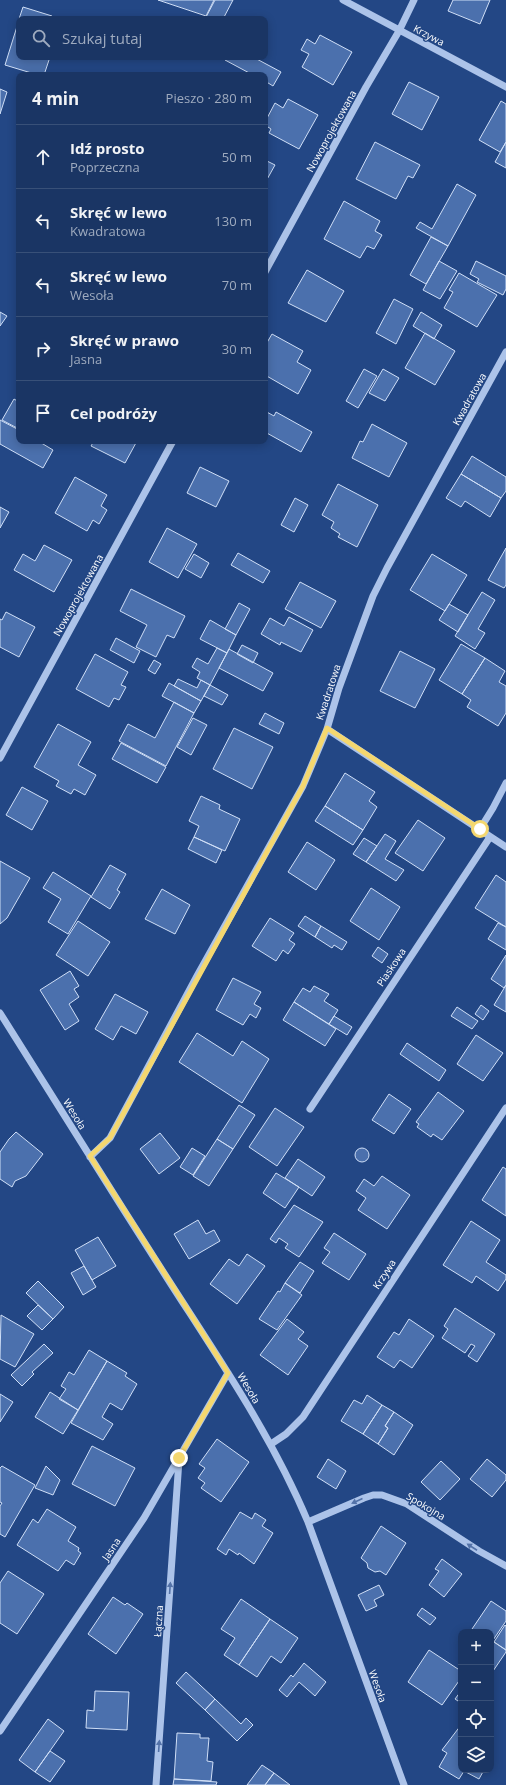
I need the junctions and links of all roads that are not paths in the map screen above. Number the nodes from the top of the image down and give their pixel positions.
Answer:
1 (343, 0) edge
2 (414, 0) edge
3 (399, 31) junction
4 (506, 88) edge
5 (268, 267) edge
6 (506, 352) edge
7 (171, 444) edge
8 (327, 728) junction
9 (0, 758) edge
10 (506, 783) edge
11 (480, 829) junction
12 (490, 837) junction
13 (506, 847) edge
14 (0, 1013) edge
15 (506, 1108) edge
16 (310, 1109) dead end
17 (90, 1156) junction
18 (228, 1373) junction
19 (271, 1444) junction
20 (179, 1458) junction
21 (308, 1522) junction
22 (506, 1566) edge
23 (0, 1731) edge
24 (156, 1785) edge
25 (404, 1785) edge

1 - 3 street, Krzywa
2 - 3 street, Nowoprojektowana
3 - 4 street, Krzywa
3 - 5 street, Nowoprojektowana
6 - 8 street, Kwadratowa
7 - 9 street, Nowoprojektowana
8 - 11 street
8 - 17 street, Kwadratowa
10 - 11 street
11 - 12 street
12 - 13 street
12 - 16 street, Piaskowa
14 - 17 street, Wesoła
15 - 19 street, Krzywa
17 - 18 street, Wesoła
18 - 19 street, Wesoła
18 - 20 street, Jasna
19 - 21 street, Wesoła
20 - 23 street, Jasna
24 -> 20 street, Łączna
22 -> 21 street, Spokojna
21 - 25 street, Wesoła

